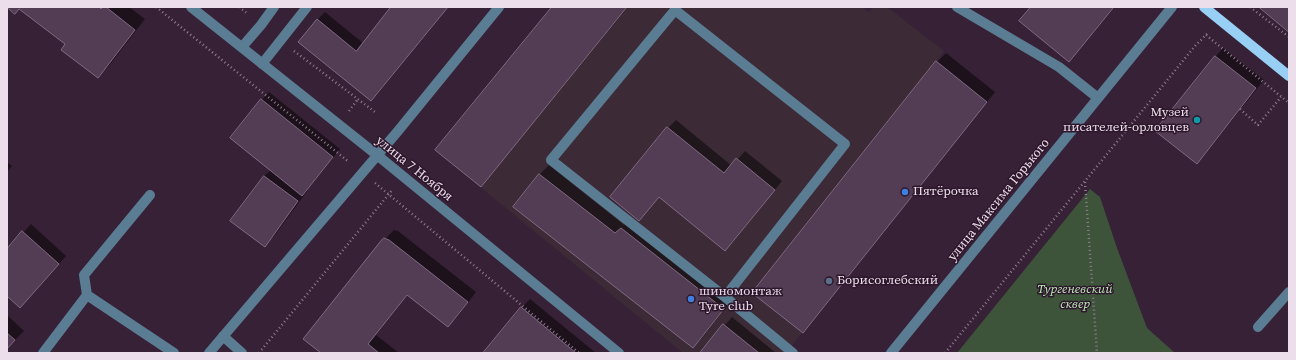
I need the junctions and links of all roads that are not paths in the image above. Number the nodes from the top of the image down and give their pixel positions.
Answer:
1 (190, 7) edge
2 (274, 7) edge
3 (307, 7) edge
4 (499, 7) edge
5 (957, 7) edge
6 (1172, 7) edge
7 (1204, 7) edge
8 (242, 48) junction
9 (262, 64) junction
10 (1289, 76) edge
11 (1098, 98) junction
12 (377, 155) junction
13 (150, 195) dead end
14 (1289, 292) edge
15 (86, 295) junction
16 (725, 296) junction
17 (1258, 327) dead end
18 (223, 336) junction
19 (43, 353) edge
20 (174, 353) edge
21 (209, 353) edge
22 (242, 353) edge
23 (619, 353) edge
24 (793, 353) edge
25 (891, 353) edge

1 - 8 street, улица 7 Ноября
2 - 8 street
3 - 9 street
4 - 12 street
5 - 11 street
6 - 11 street, улица Максима Горького
7 - 10 main road
8 - 9 street, улица 7 Ноября
9 - 12 street, улица 7 Ноября
11 - 25 street, улица Максима Горького
12 - 18 street
12 - 23 street, улица 7 Ноября
13 - 15 street
14 - 17 street
15 - 19 street
15 - 20 street
16 - 16 street
16 - 24 street
18 - 21 street
18 - 22 street

